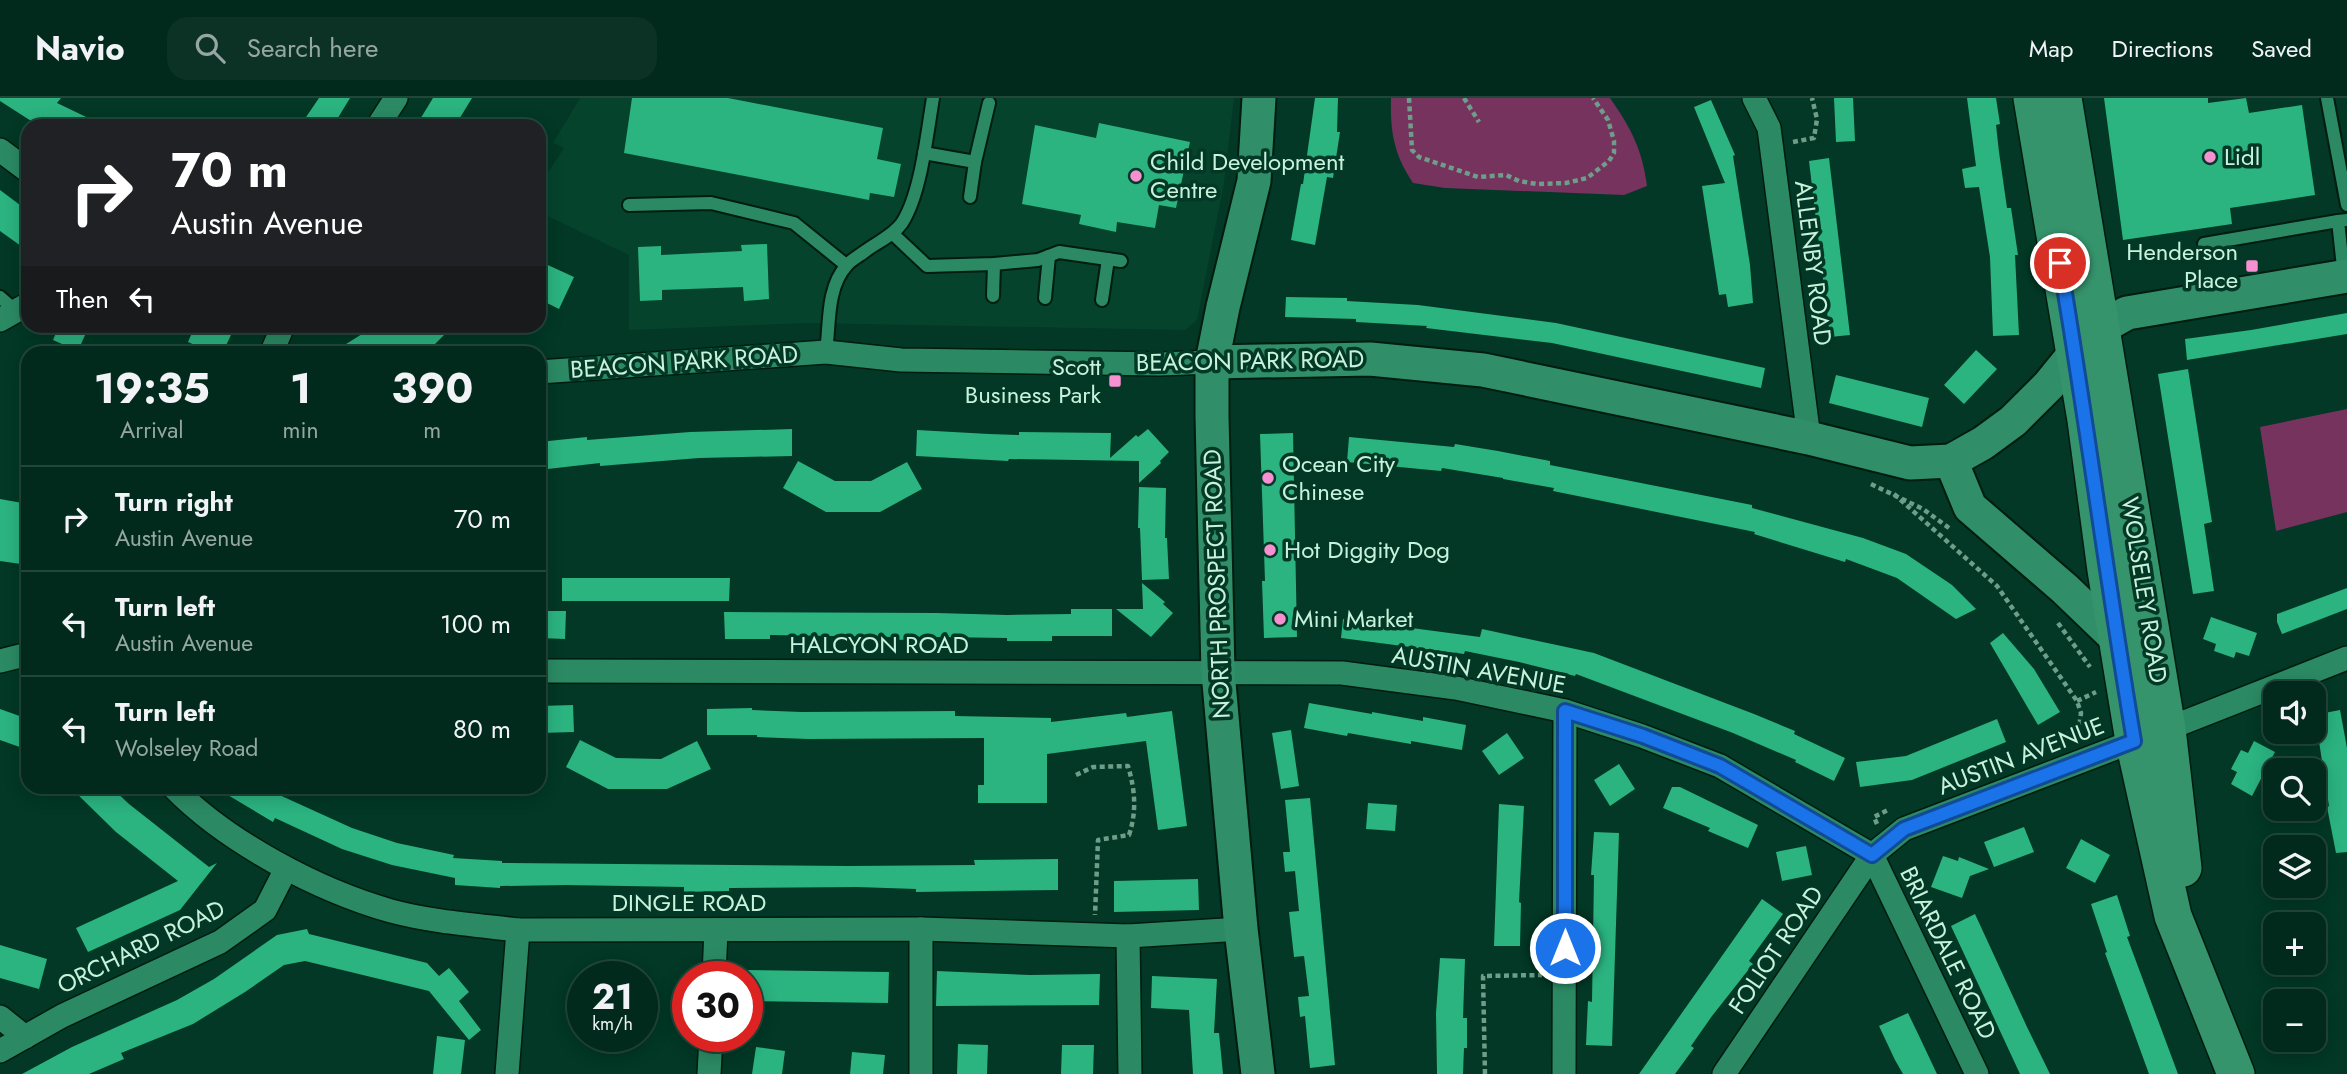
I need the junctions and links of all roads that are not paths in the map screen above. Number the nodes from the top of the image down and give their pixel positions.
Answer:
1 (396, 98) edge
2 (933, 98) edge
3 (1259, 98) edge
4 (1754, 98) edge
5 (2032, 98) edge
6 (2063, 98) edge
7 (2327, 98) edge
8 (989, 103) dead end
9 (382, 119) edge
10 (0, 150) edge
11 (924, 153) junction
12 (975, 162) junction
13 (21, 166) edge
14 (970, 197) dead end
15 (629, 205) dead end
16 (2347, 205) edge
17 (2342, 220) edge
18 (893, 234) junction
19 (2204, 243) dead end
20 (1049, 256) junction
21 (994, 264) junction
22 (846, 265) junction
23 (2346, 276) edge
24 (993, 296) dead end
25 (1045, 298) dead end
26 (1102, 300) dead end
27 (2102, 327) junction
28 (826, 352) junction
29 (2075, 353) junction
30 (1212, 362) junction
31 (546, 372) edge
32 (1809, 438) junction
33 (1951, 461) junction
34 (2116, 638) junction
35 (21, 656) edge
36 (2347, 658) edge
37 (0, 662) edge
38 (546, 671) edge
39 (1218, 672) junction
40 (1565, 711) junction
41 (2151, 735) junction
42 (179, 794) edge
43 (1872, 855) junction
44 (286, 869) junction
45 (921, 929) junction
46 (1241, 929) junction
47 (518, 930) junction
48 (716, 930) junction
49 (1132, 936) junction
50 (715, 961) edge
51 (0, 1017) edge
52 (25, 1037) junction
53 (0, 1051) edge
54 (710, 1052) edge
55 (507, 1074) edge
56 (709, 1074) edge
57 (921, 1074) edge
58 (1130, 1074) edge
59 (1258, 1074) edge
60 (1564, 1074) edge
61 (1724, 1074) edge
62 (1977, 1074) edge
63 (2236, 1074) edge
64 (2248, 1074) edge

1 - 9 street
2 - 11 lane
3 - 30 street, NORTH PROSPECT ROAD
4 - 32 street, ALLENBY ROAD
5 - 29 main road, WOLSELEY ROAD
6 - 27 main road, WOLSELEY ROAD
7 - 16 lane
8 - 12 lane
10 - 13 street
11 - 12 lane
11 - 18 lane
12 - 14 lane
15 - 22 lane
17 - 19 lane
17 - 23 lane
18 - 21 lane
18 - 22 lane
20 - 21 lane
20 - 25 lane
20 - 26 lane
21 - 24 lane
22 - 28 lane
23 - 27 street
27 - 29 street
27 - 41 main road, WOLSELEY ROAD
28 - 30 street, BEACON PARK ROAD
28 - 31 street, BEACON PARK ROAD
29 - 33 street, BEACON PARK ROAD
29 - 34 main road, WOLSELEY ROAD
30 - 32 street, BEACON PARK ROAD
30 - 39 street, NORTH PROSPECT ROAD
32 - 33 street, BEACON PARK ROAD
33 - 34 street
34 - 41 main road, WOLSELEY ROAD
35 - 37 street
36 - 41 street, AUSTIN AVENUE
38 - 39 street, HALCYON ROAD
39 - 40 street, AUSTIN AVENUE
39 - 46 street, NORTH PROSPECT ROAD
40 - 43 street, AUSTIN AVENUE
40 - 60 street
41 - 43 street, AUSTIN AVENUE
41 - 63 main road, WOLSELEY ROAD
41 - 64 main road, WOLSELEY ROAD
42 - 44 street, DINGLE ROAD
43 - 61 street, FOLIOT ROAD
43 - 62 street, BRIARDALE ROAD
44 - 47 street, DINGLE ROAD
44 - 52 street, ORCHARD ROAD
45 - 48 street, DINGLE ROAD
45 - 49 street, DINGLE ROAD
45 - 57 street
46 - 49 street, DINGLE ROAD
46 - 59 street, NORTH PROSPECT ROAD
47 - 48 street, DINGLE ROAD
47 - 55 street
48 - 50 street
49 - 58 street
51 - 52 street
52 - 53 street, ORCHARD ROAD
54 - 56 street

